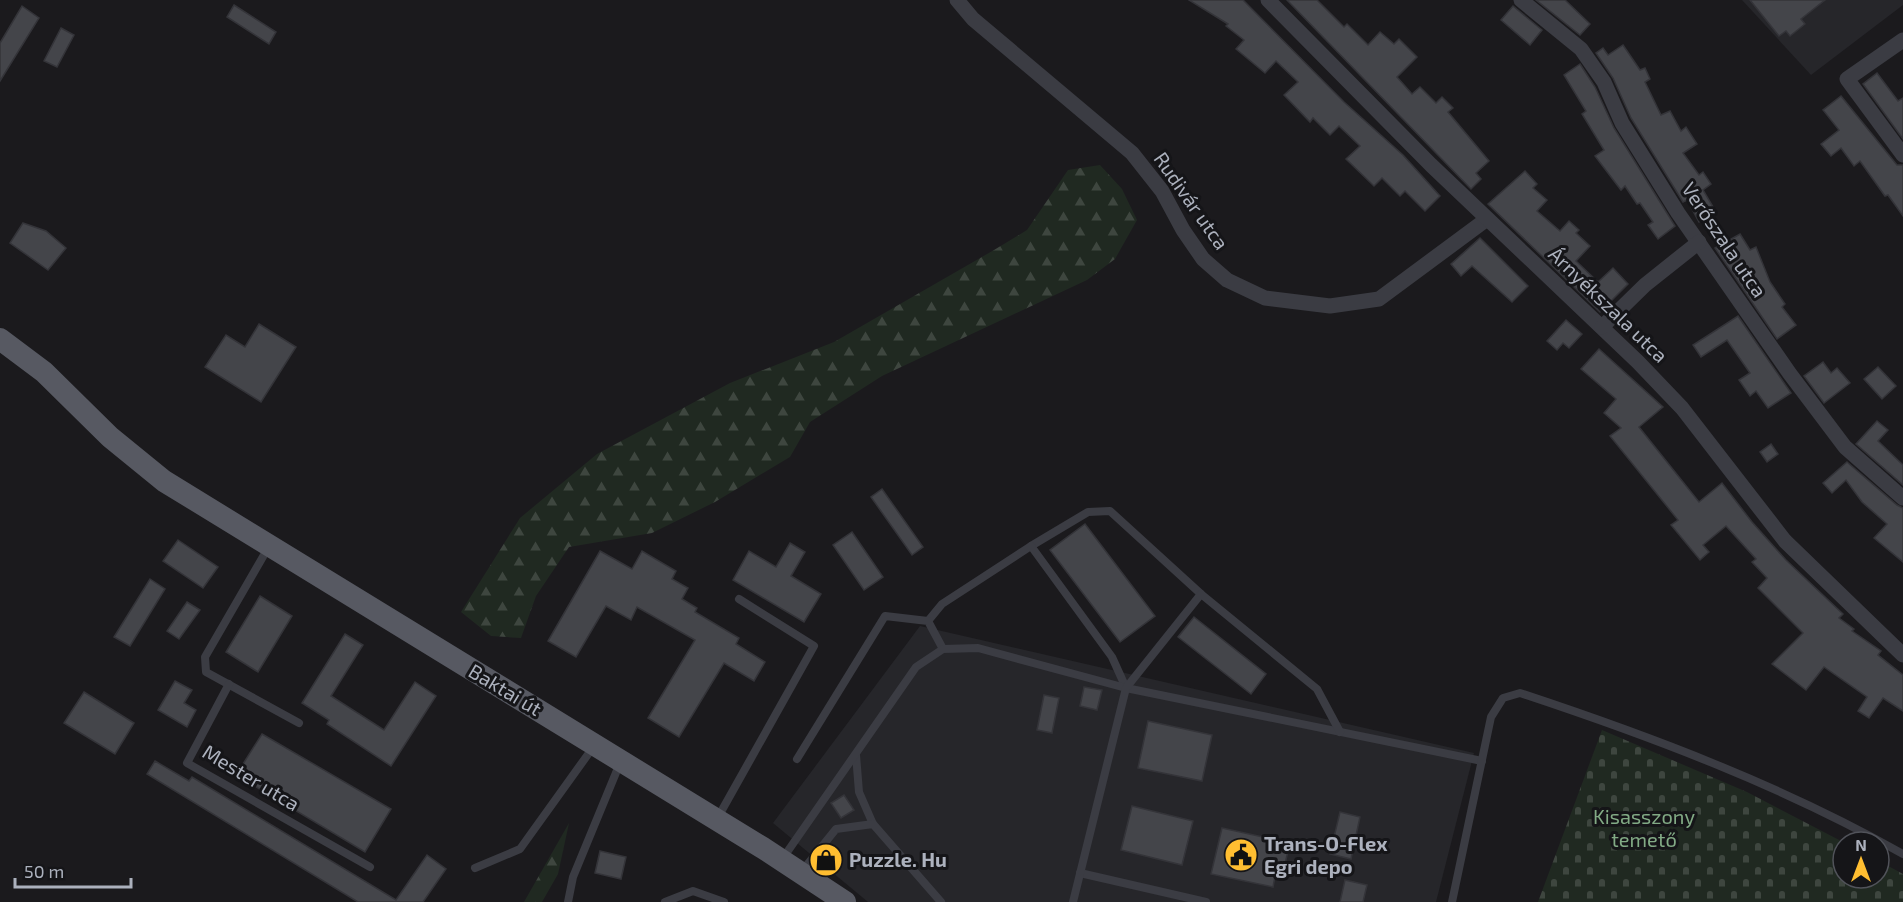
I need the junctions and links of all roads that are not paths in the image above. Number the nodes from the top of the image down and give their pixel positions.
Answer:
1 (957, 0) edge
2 (1268, 0) edge
3 (1521, 0) edge
4 (1903, 40) edge
5 (1903, 155) edge
6 (1486, 219) junction
7 (1699, 242) junction
8 (1602, 327) junction
9 (0, 339) edge
10 (1903, 498) edge
11 (1031, 546) junction
12 (269, 547) junction
13 (1201, 594) junction
14 (739, 599) dead end
15 (928, 621) junction
16 (943, 649) junction
17 (1903, 655) edge
18 (230, 684) junction
19 (1126, 688) junction
20 (299, 723) dead end
21 (1340, 732) junction
22 (594, 745) junction
23 (856, 755) junction
24 (797, 759) dead end
25 (620, 761) junction
26 (1482, 761) junction
27 (717, 820) junction
28 (873, 824) junction
29 (1903, 854) edge
30 (782, 860) junction
31 (370, 867) dead end
32 (476, 868) dead end
33 (801, 872) junction
34 (1080, 873) junction
35 (568, 902) edge
36 (665, 902) edge
37 (724, 902) edge
38 (845, 902) edge
39 (941, 902) edge
40 (1073, 902) edge
41 (1206, 902) edge
42 (1452, 902) edge

1 - 6 street, Rudivár utca
2 - 6 street, Árnyékszala utca
3 - 7 street, Verőszala utca
4 - 5 street
6 - 8 street, Árnyékszala utca
7 - 8 street
7 - 10 street, Verőszala utca
8 - 17 street, Árnyékszala utca
9 - 12 main road, Baktai út
11 - 13 lane
11 - 15 lane
11 - 19 lane
12 - 18 lane
12 - 22 main road, Baktai út
13 - 19 lane
13 - 21 lane
14 - 27 lane
15 - 16 lane
15 - 24 lane
16 - 19 lane
16 - 23 lane
18 - 20 lane
18 - 31 lane, Mester utca
19 - 21 lane
19 - 34 lane
21 - 26 lane
22 - 25 main road, Baktai út
22 - 32 lane
23 - 28 lane
23 - 30 lane
25 - 27 main road, Baktai út
25 - 35 lane
26 - 29 lane
26 - 42 lane
27 - 30 main road, Baktai út
28 - 33 lane
28 - 39 lane
30 - 33 main road, Baktai út
33 - 38 main road, Baktai út
34 - 40 lane
34 - 41 lane
36 - 37 lane

